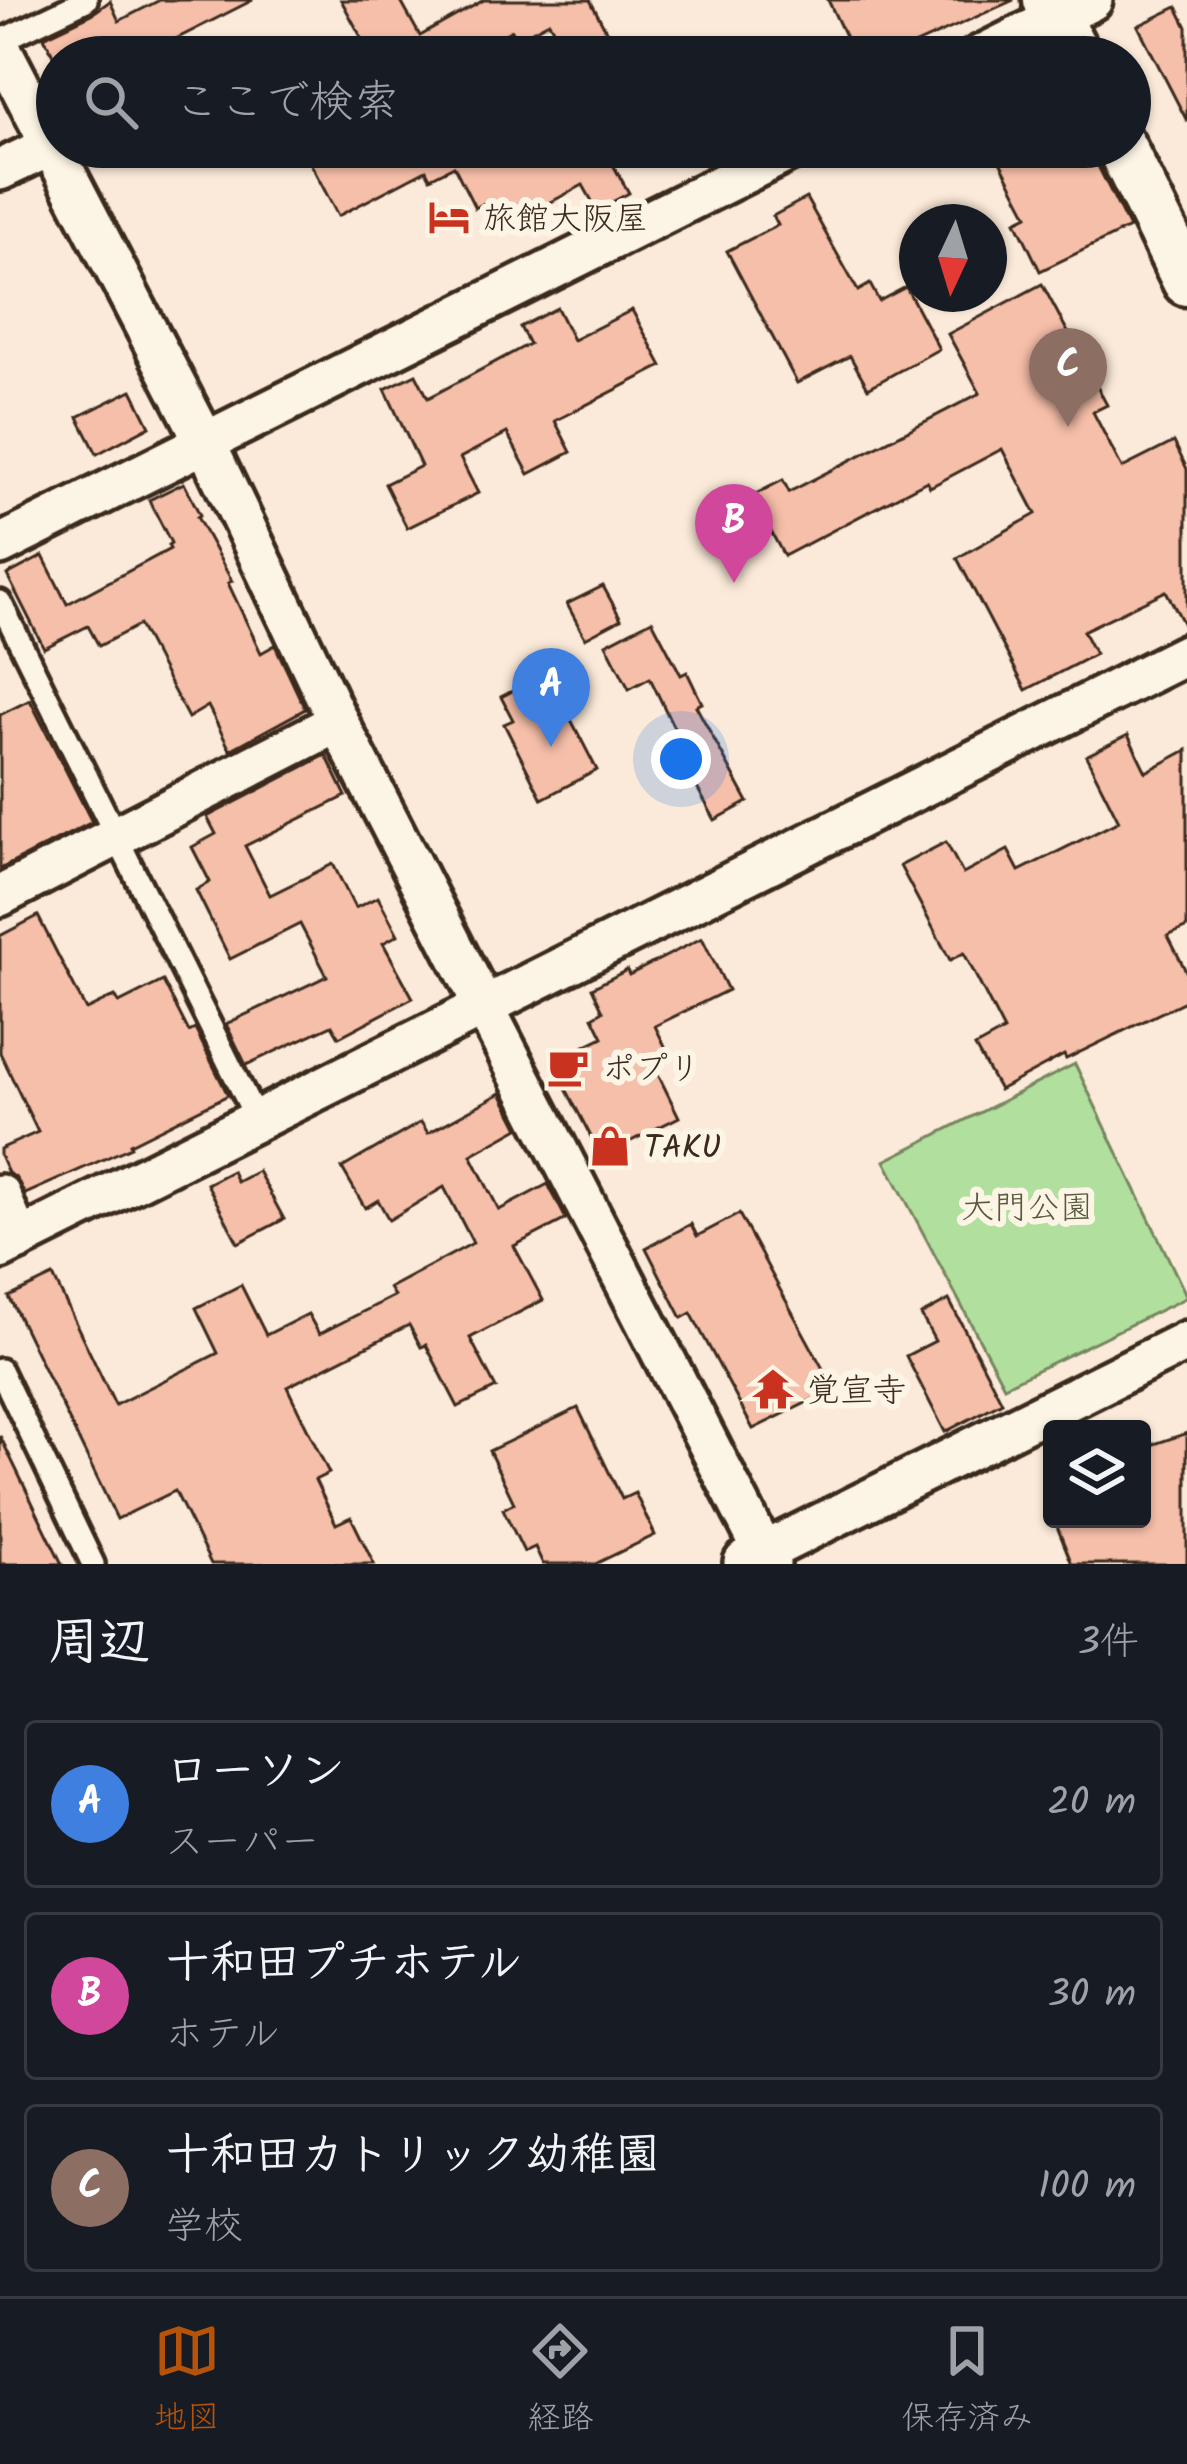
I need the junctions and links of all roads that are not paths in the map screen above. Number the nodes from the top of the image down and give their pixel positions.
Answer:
1 (86, 0) edge
2 (1068, 19) edge
3 (1028, 36) edge
4 (0, 44) edge
5 (36, 114) edge
6 (36, 153) edge
7 (64, 168) edge
8 (755, 168) edge
9 (1130, 168) edge
10 (0, 170) edge
11 (1187, 281) edge
12 (205, 442) junction
13 (0, 545) edge
14 (0, 602) edge
15 (1187, 654) edge
16 (338, 722) junction
17 (116, 836) junction
18 (0, 896) edge
19 (485, 1004) junction
20 (256, 1120) junction
21 (0, 1195) edge
22 (10, 1245) edge
23 (1187, 1341) edge
24 (0, 1370) edge
25 (758, 1560) edge
26 (93, 1564) edge

1 - 4 lane
2 - 3 street
4 - 5 street
6 - 10 street
7 - 12 street
8 - 12 street
9 - 11 street
12 - 13 street
12 - 16 street
14 - 17 lane
15 - 19 street
16 - 17 street
16 - 19 street
17 - 18 street
17 - 20 lane
19 - 20 street
19 - 25 street
20 - 22 street
21 - 22 street
23 - 25 street
24 - 26 lane

